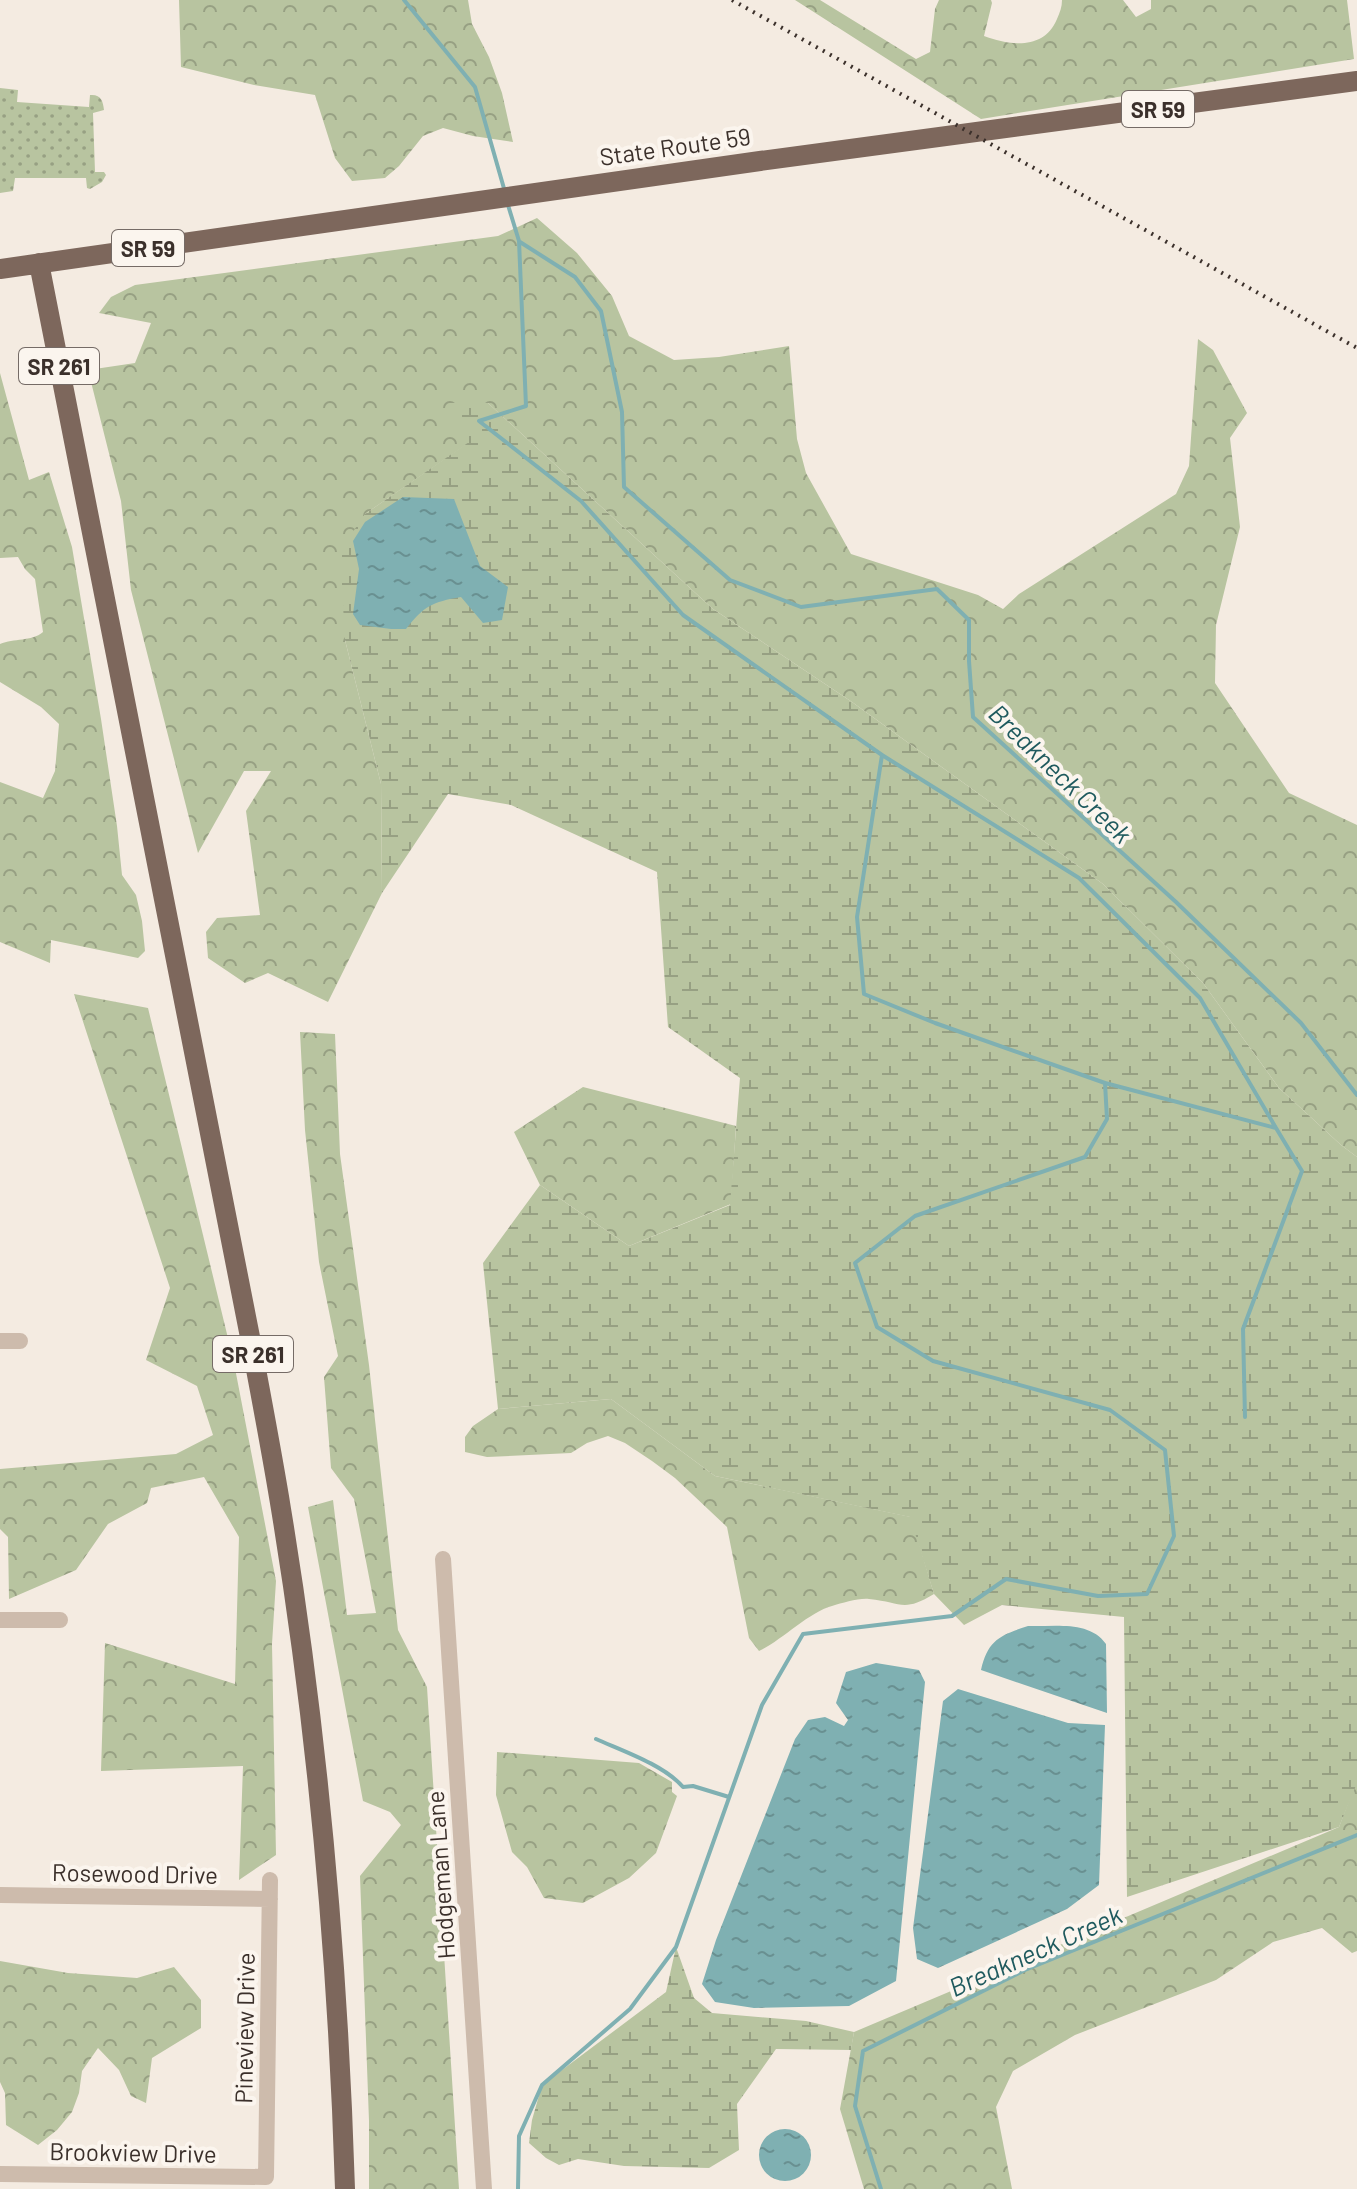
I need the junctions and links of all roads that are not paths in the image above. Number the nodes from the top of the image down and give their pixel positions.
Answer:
1 (1357, 81) edge
2 (39, 263) junction
3 (0, 269) edge
4 (0, 1341) edge
5 (20, 1341) dead end
6 (443, 1559) dead end
7 (0, 1620) edge
8 (60, 1620) dead end
9 (270, 1880) dead end
10 (0, 1895) edge
11 (270, 1899) junction
12 (0, 2174) edge
13 (266, 2177) joint
14 (345, 2189) edge
15 (484, 2189) edge

1 - 2 main road, State Route 59 / SR 59
2 - 3 main road, State Route 59 / SR 59
2 - 14 main road, SR 261
4 - 5 street
6 - 15 street, Hodgeman Lane
7 - 8 street
9 - 11 street, Pineview Drive
10 - 11 street, Rosewood Drive
11 - 13 street, Pineview Drive
12 - 13 street, Brookview Drive

